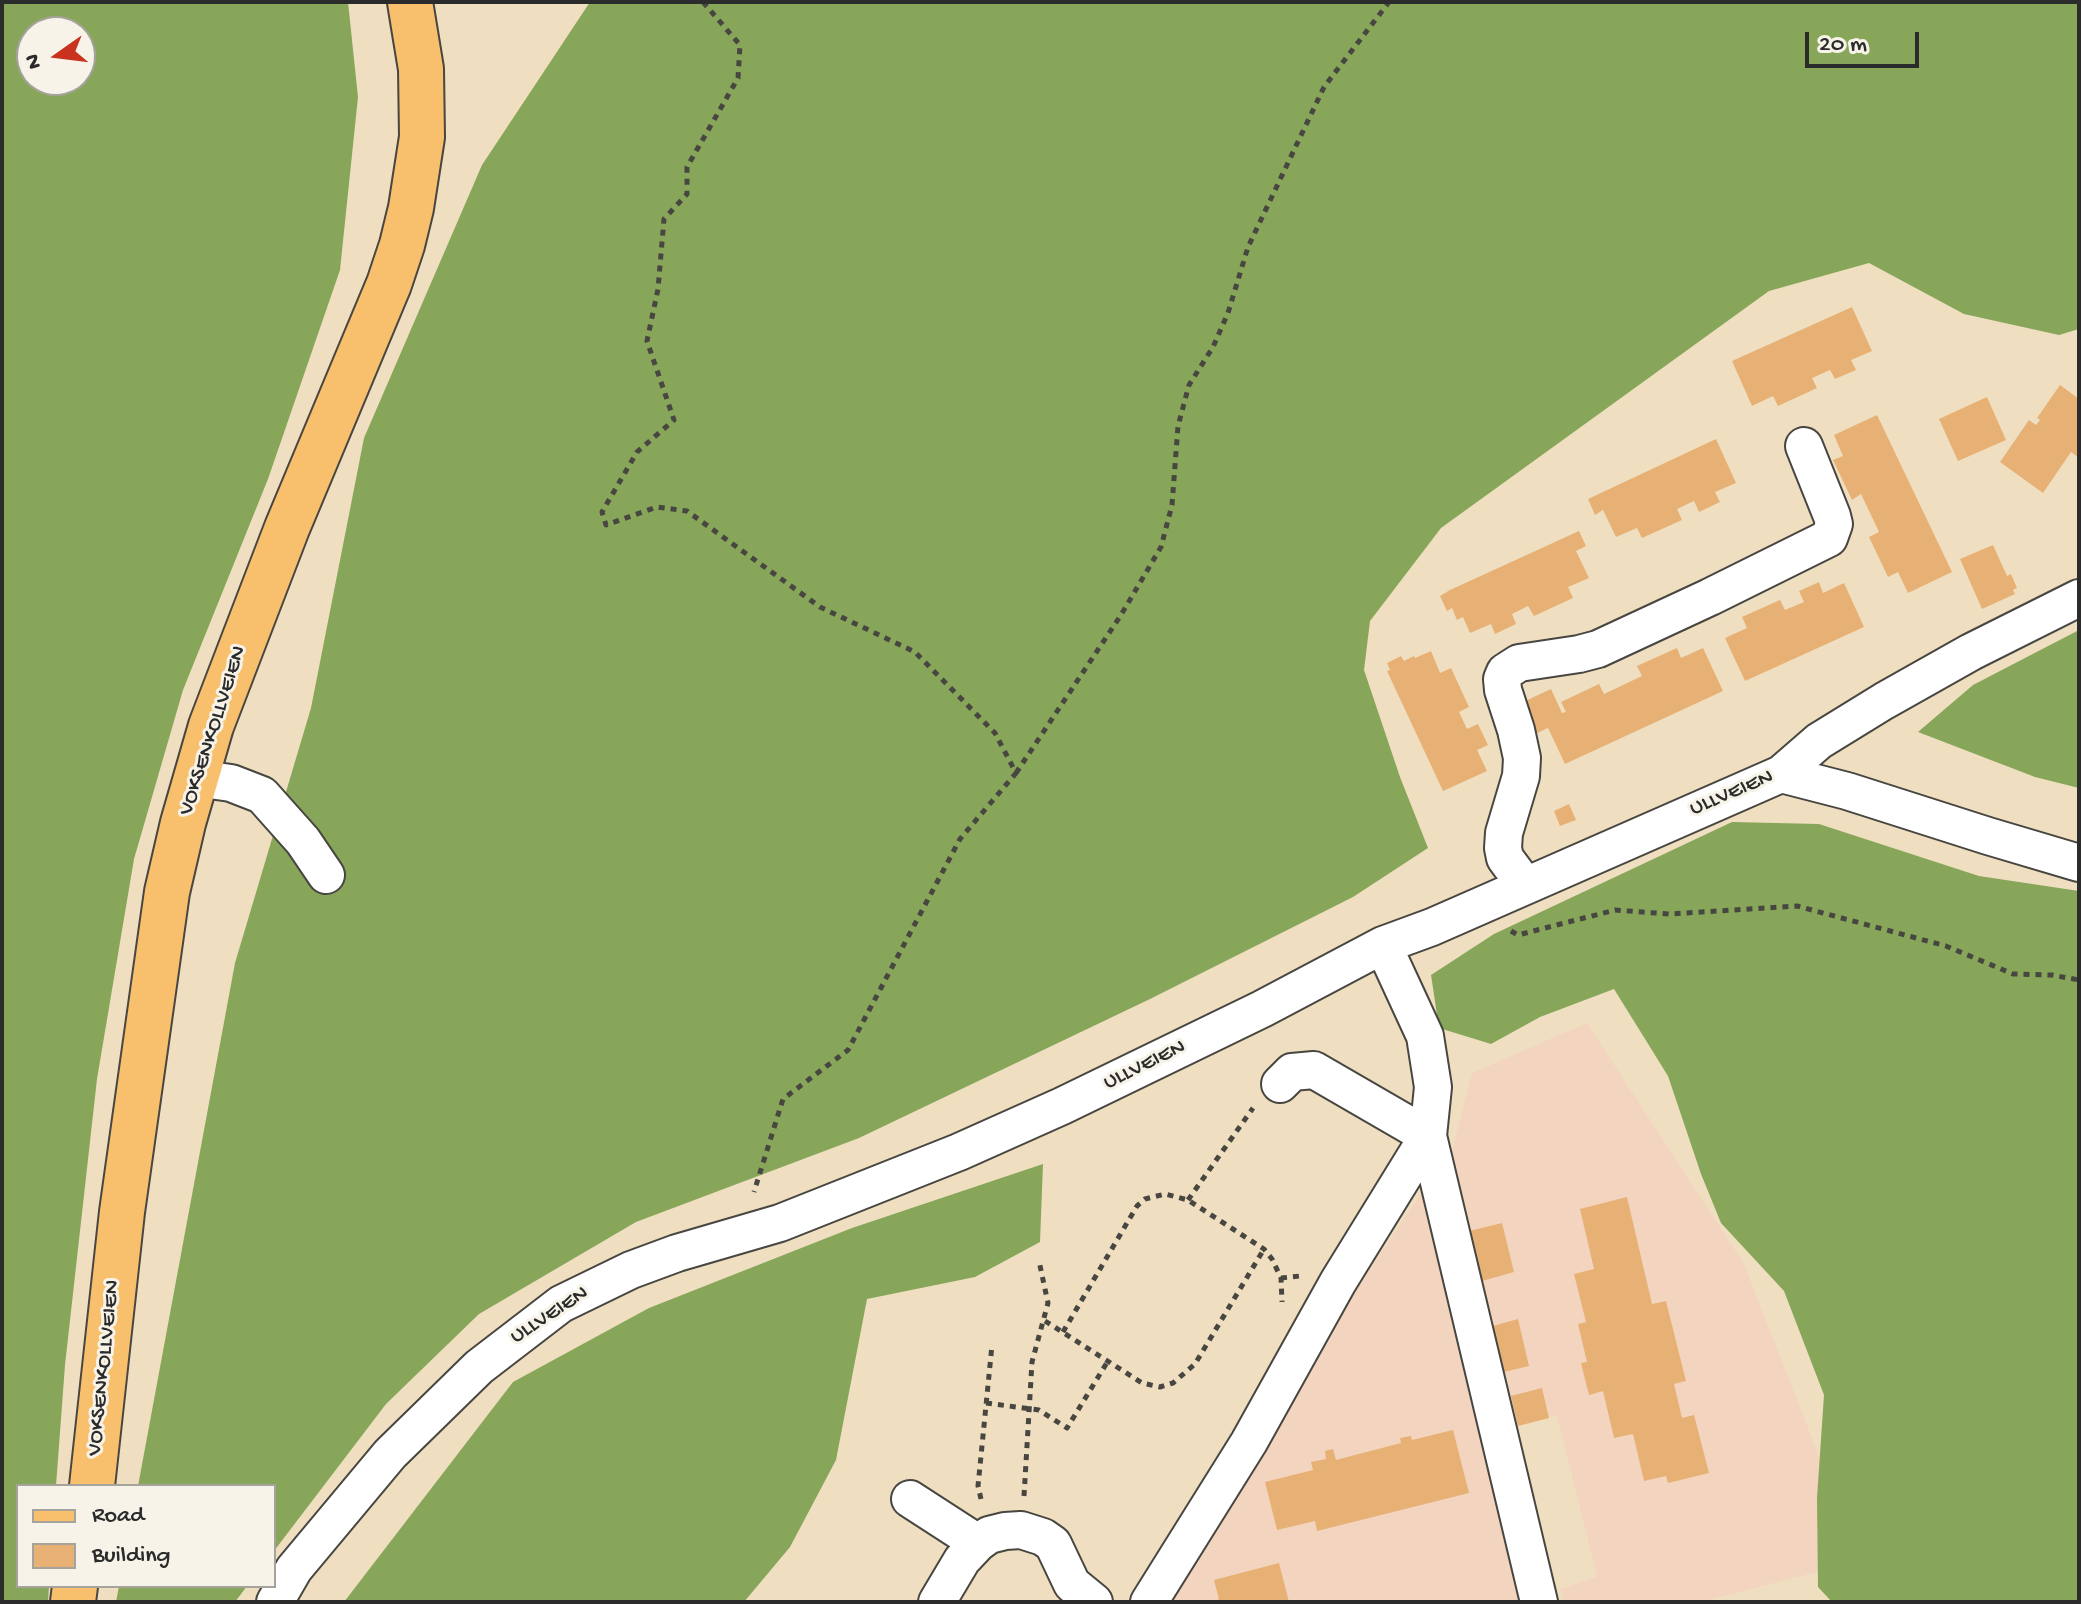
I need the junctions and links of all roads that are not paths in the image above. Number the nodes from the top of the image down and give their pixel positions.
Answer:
1 (410, 2) edge
2 (1804, 446) dead end
3 (2079, 598) edge
4 (1781, 774) junction
5 (195, 778) junction
6 (2079, 863) edge
7 (326, 875) dead end
8 (1525, 885) junction
9 (1383, 945) junction
10 (1269, 1092) road end
11 (1428, 1136) junction
12 (92, 1484) edge
13 (910, 1499) dead end
14 (986, 1538) junction
15 (275, 1602) edge
16 (937, 1602) edge
17 (1094, 1602) edge
18 (1149, 1602) edge
19 (1539, 1602) edge

1 - 5 main road, VOKSENKOLLVEIEN
2 - 8 street
3 - 4 street, ULLVEIEN
4 - 6 street
4 - 8 street, ULLVEIEN
5 - 7 street
5 - 12 main road, VOKSENKOLLVEIEN
8 - 9 street, ULLVEIEN
9 - 11 street
9 - 15 street, ULLVEIEN
10 - 11 street
11 - 18 street
11 - 19 street
13 - 14 street
14 - 16 street
14 - 17 street

